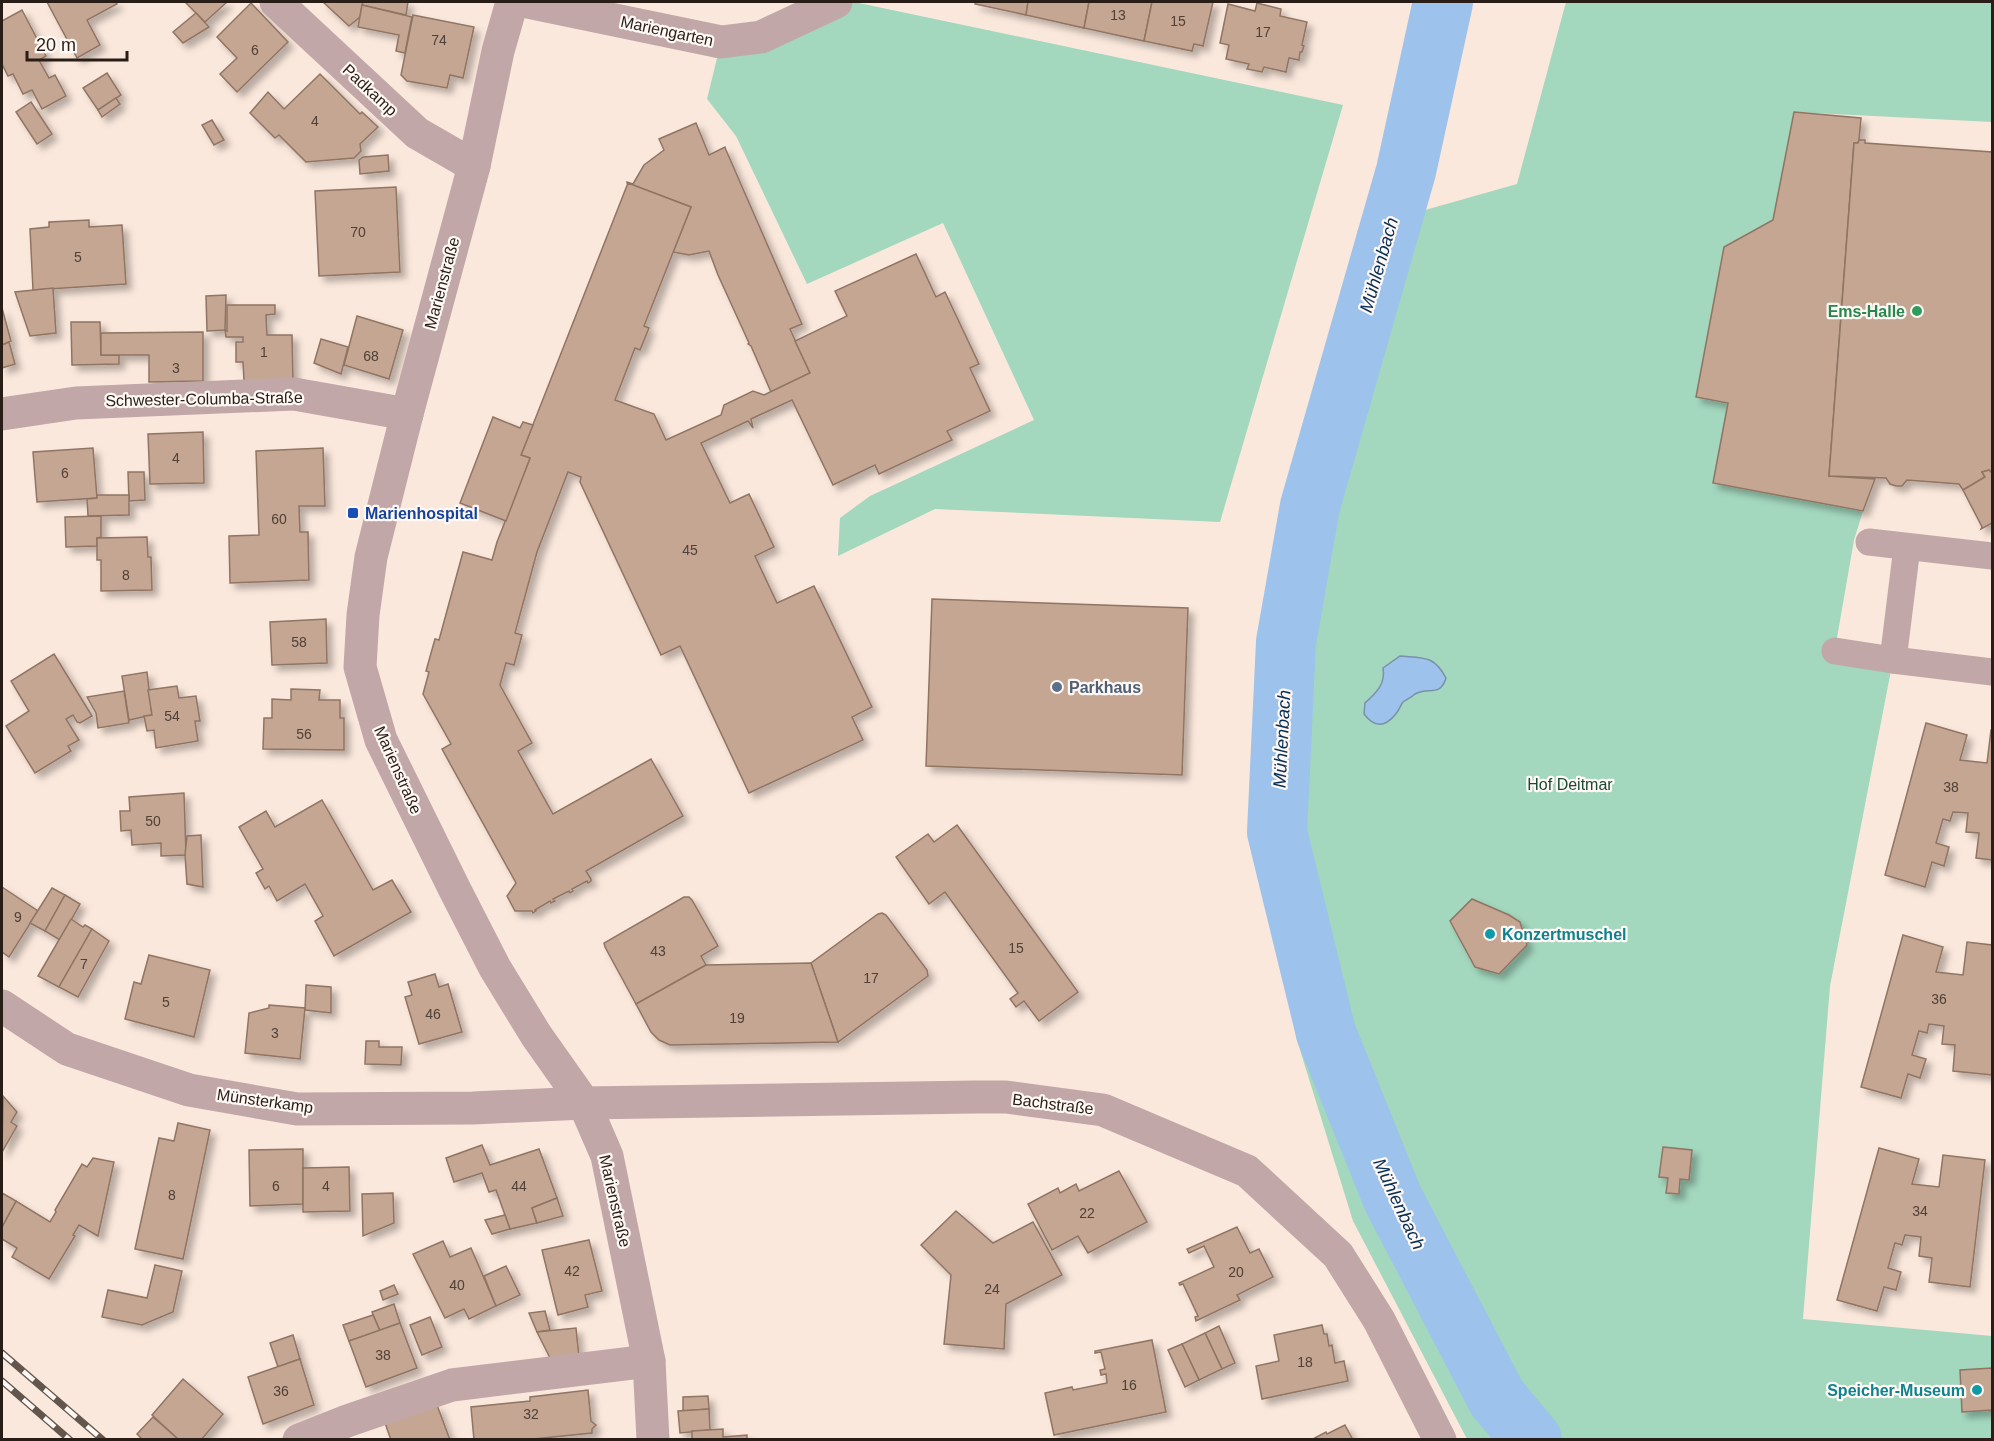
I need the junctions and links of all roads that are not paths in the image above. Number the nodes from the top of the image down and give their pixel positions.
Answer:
1 (276, 2) edge
2 (512, 2) edge
3 (528, 2) edge
4 (836, 2) edge
5 (474, 166) junction
6 (2, 414) edge
7 (407, 414) junction
8 (1869, 542) dead end
9 (1907, 547) junction
10 (1992, 556) edge
11 (1835, 651) dead end
12 (1893, 660) junction
13 (1992, 672) edge
14 (2, 1006) edge
15 (584, 1102) junction
16 (649, 1361) junction
17 (299, 1440) edge
18 (653, 1440) edge
19 (1440, 1440) edge

1 - 5 street, Padkamp
2 - 5 street, Marienstraße
3 - 4 street, Mariengarten
5 - 7 street, Marienstraße
6 - 7 street, Schwester-Columba-Straße
7 - 15 street, Marienstraße
8 - 9 street
9 - 10 street
9 - 12 street
11 - 12 street
12 - 13 street
14 - 15 street, Münsterkamp
15 - 16 street, Marienstraße
15 - 19 street, Bachstraße
16 - 17 street
16 - 18 street, Marienstraße

